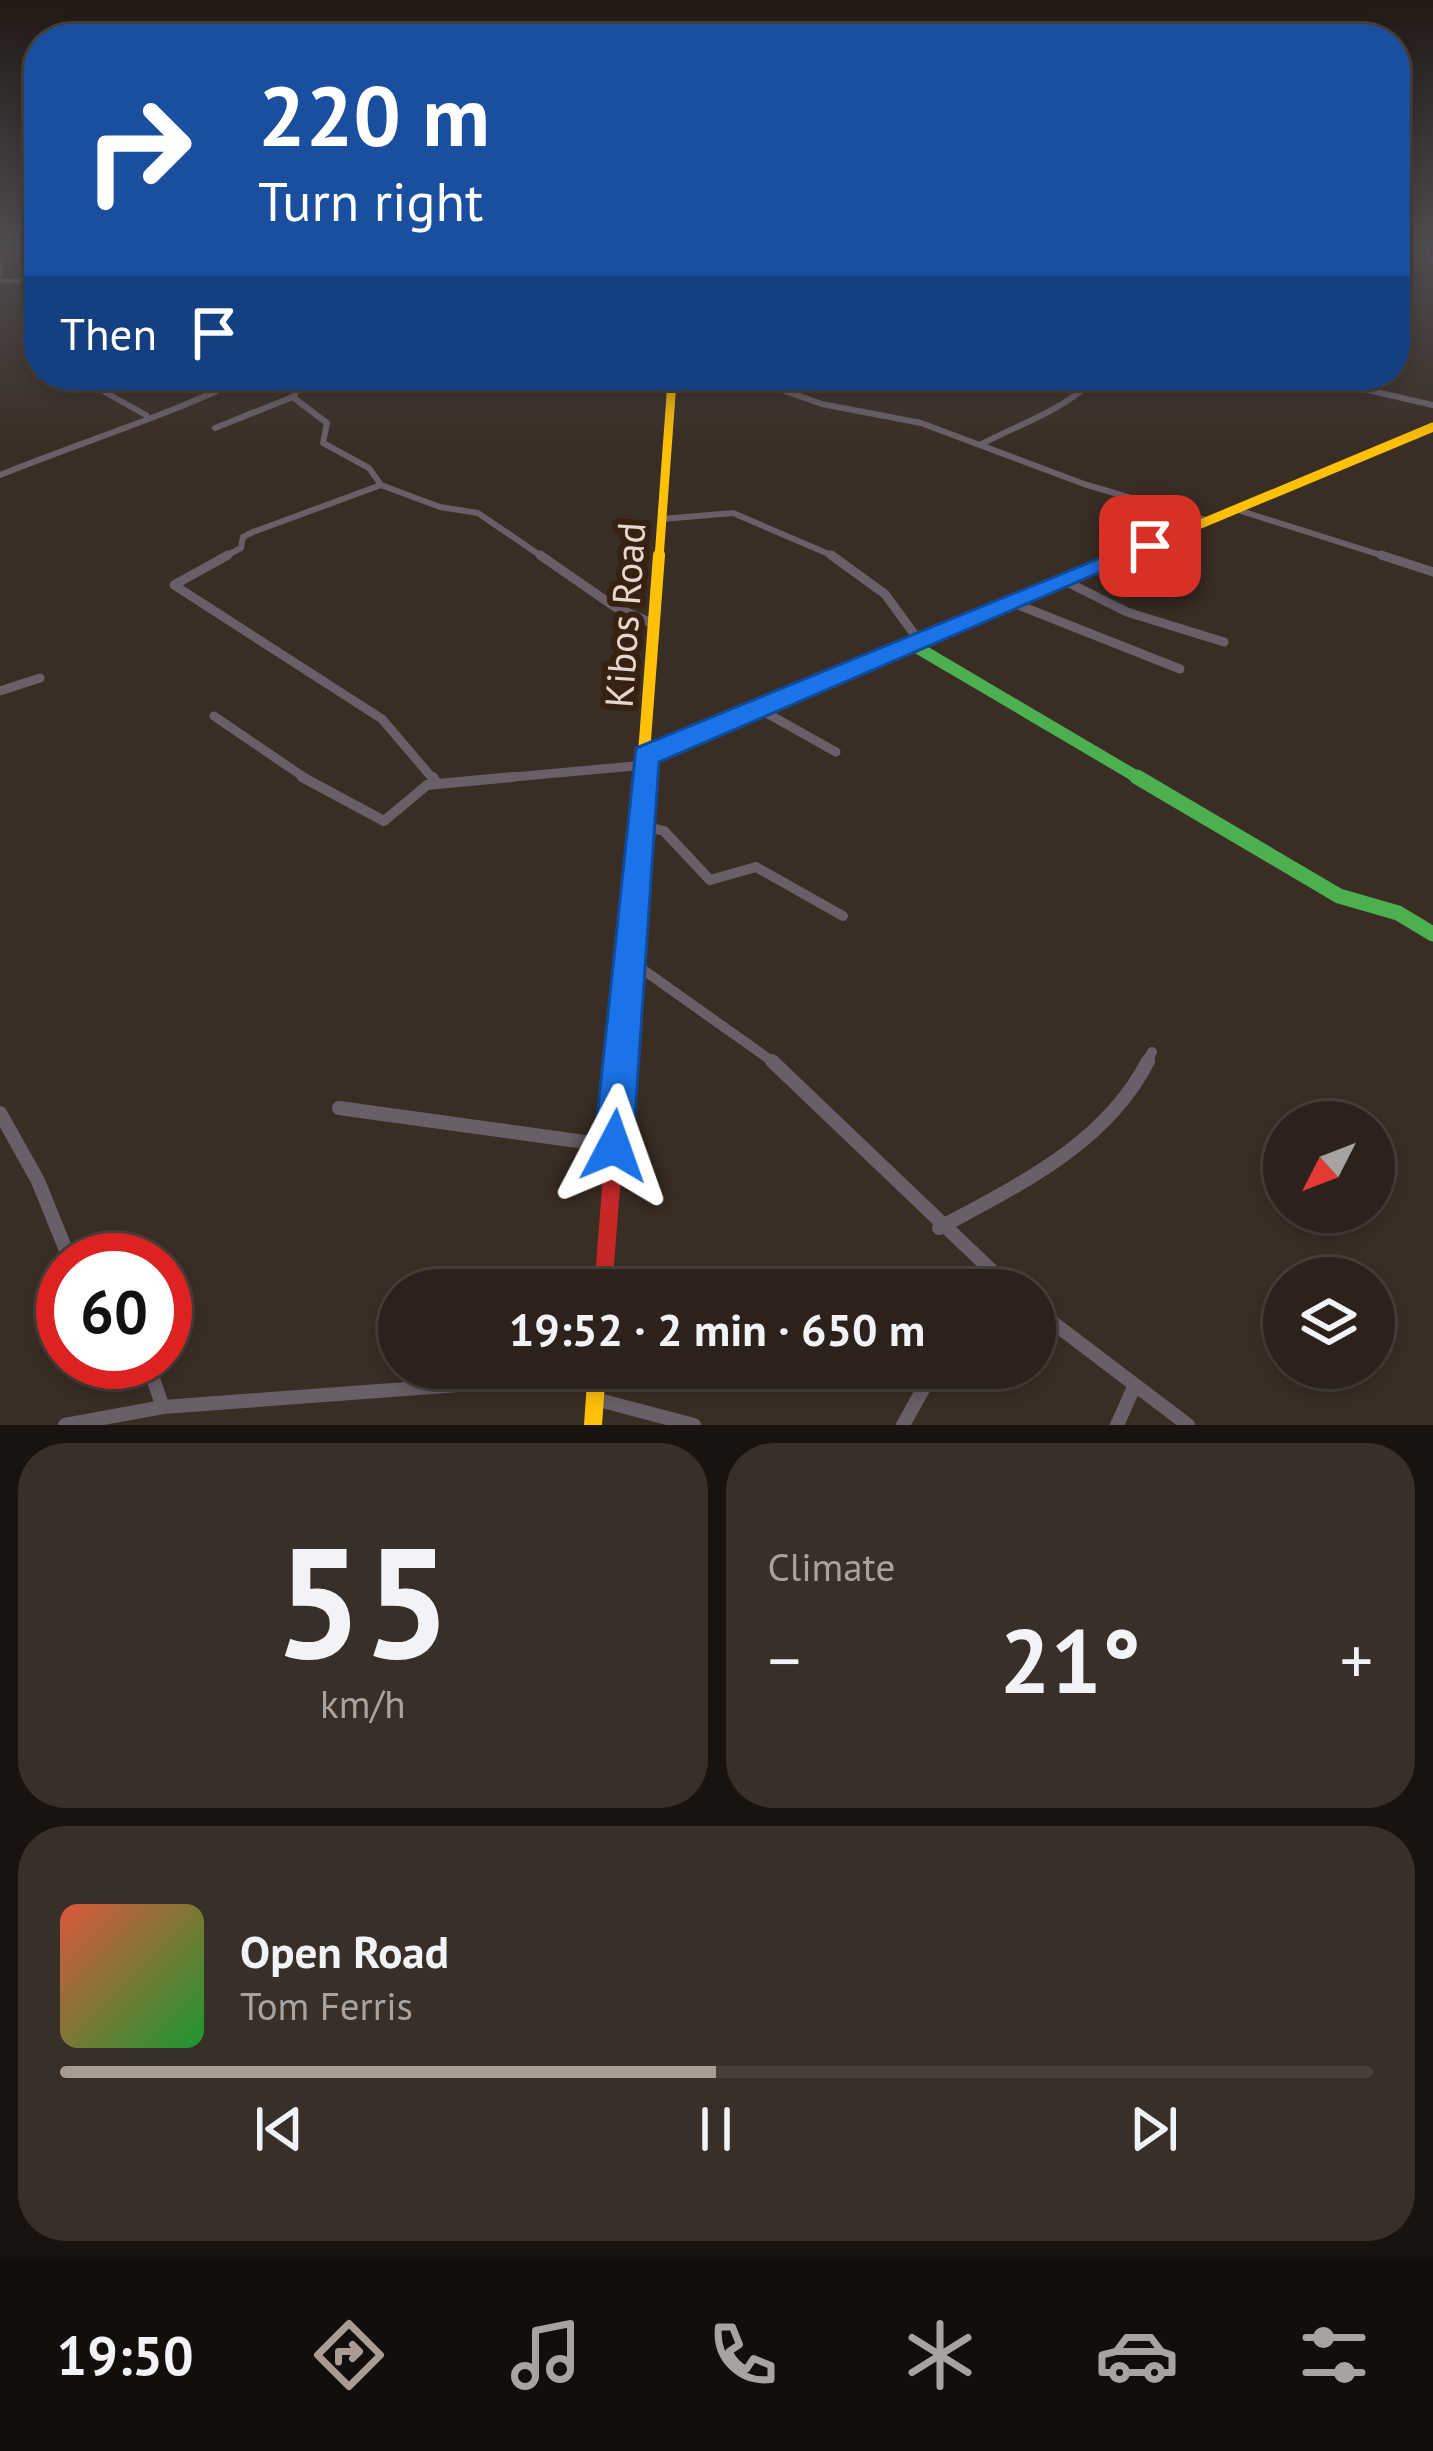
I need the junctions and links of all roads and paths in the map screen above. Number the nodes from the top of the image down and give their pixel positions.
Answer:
1 (98, 390) edge
2 (218, 390) edge
3 (296, 390) edge
4 (672, 390) edge
5 (782, 390) edge
6 (1082, 390) edge
7 (1368, 390) edge
8 (295, 396) junction
9 (1433, 405) edge
10 (158, 416) junction
11 (1433, 427) edge
12 (215, 428) dead end
13 (980, 446) junction
14 (0, 475) edge
15 (381, 485) junction
16 (1241, 511) junction
17 (662, 519) junction
18 (1212, 522) junction
19 (1433, 572) edge
20 (1065, 581) junction
21 (1013, 603) junction
22 (655, 625) junction
23 (917, 643) junction
24 (1224, 643) dead end
25 (1180, 669) dead end
26 (40, 678) dead end
27 (0, 691) edge
28 (761, 710) junction
29 (214, 716) dead end
30 (836, 752) dead end
31 (645, 760) junction
32 (437, 784) junction
33 (640, 825) junction
34 (843, 916) dead end
35 (1433, 934) edge
36 (628, 959) junction
37 (1151, 1052) dead end
38 (340, 1108) dead end
39 (0, 1113) edge
40 (614, 1146) junction
41 (939, 1228) junction
42 (59, 1233) edge
43 (605, 1269) edge
44 (985, 1269) edge
45 (1056, 1325) edge
46 (1136, 1385) junction
47 (157, 1389) edge
48 (380, 1389) edge
49 (596, 1389) edge
50 (923, 1389) edge
51 (595, 1400) junction
52 (163, 1407) junction
53 (65, 1425) edge
54 (593, 1425) edge
55 (694, 1425) edge
56 (903, 1425) edge
57 (1117, 1425) edge
58 (1188, 1425) edge

1 - 10 street
2 - 10 street
3 - 8 street
4 - 17 street, Kibos Road
5 - 13 street
6 - 13 street
7 - 9 street
8 - 12 street
8 - 15 street
10 - 14 street
11 - 16 street
13 - 18 street
15 - 22 street
15 - 32 street
16 - 18 street
16 - 19 street
17 - 22 street, Kibos Road
17 - 23 street
18 - 20 street
20 - 21 street
20 - 24 street
21 - 23 street
21 - 25 street
22 - 31 street, Kibos Road
23 - 28 street
23 - 35 street
26 - 27 street
28 - 30 street
28 - 31 street
29 - 32 street
31 - 32 street
31 - 33 street, Kibos Road
33 - 34 street
33 - 36 street, Kibos Road
36 - 40 street, Kibos Road
36 - 41 street
37 - 41 street
38 - 40 street
39 - 42 street
40 - 43 street, Kibos Road
41 - 44 street
45 - 46 street
46 - 57 street
46 - 58 street
47 - 52 street
48 - 52 street
49 - 51 street
50 - 56 street
51 - 54 street
51 - 55 street
52 - 53 street

